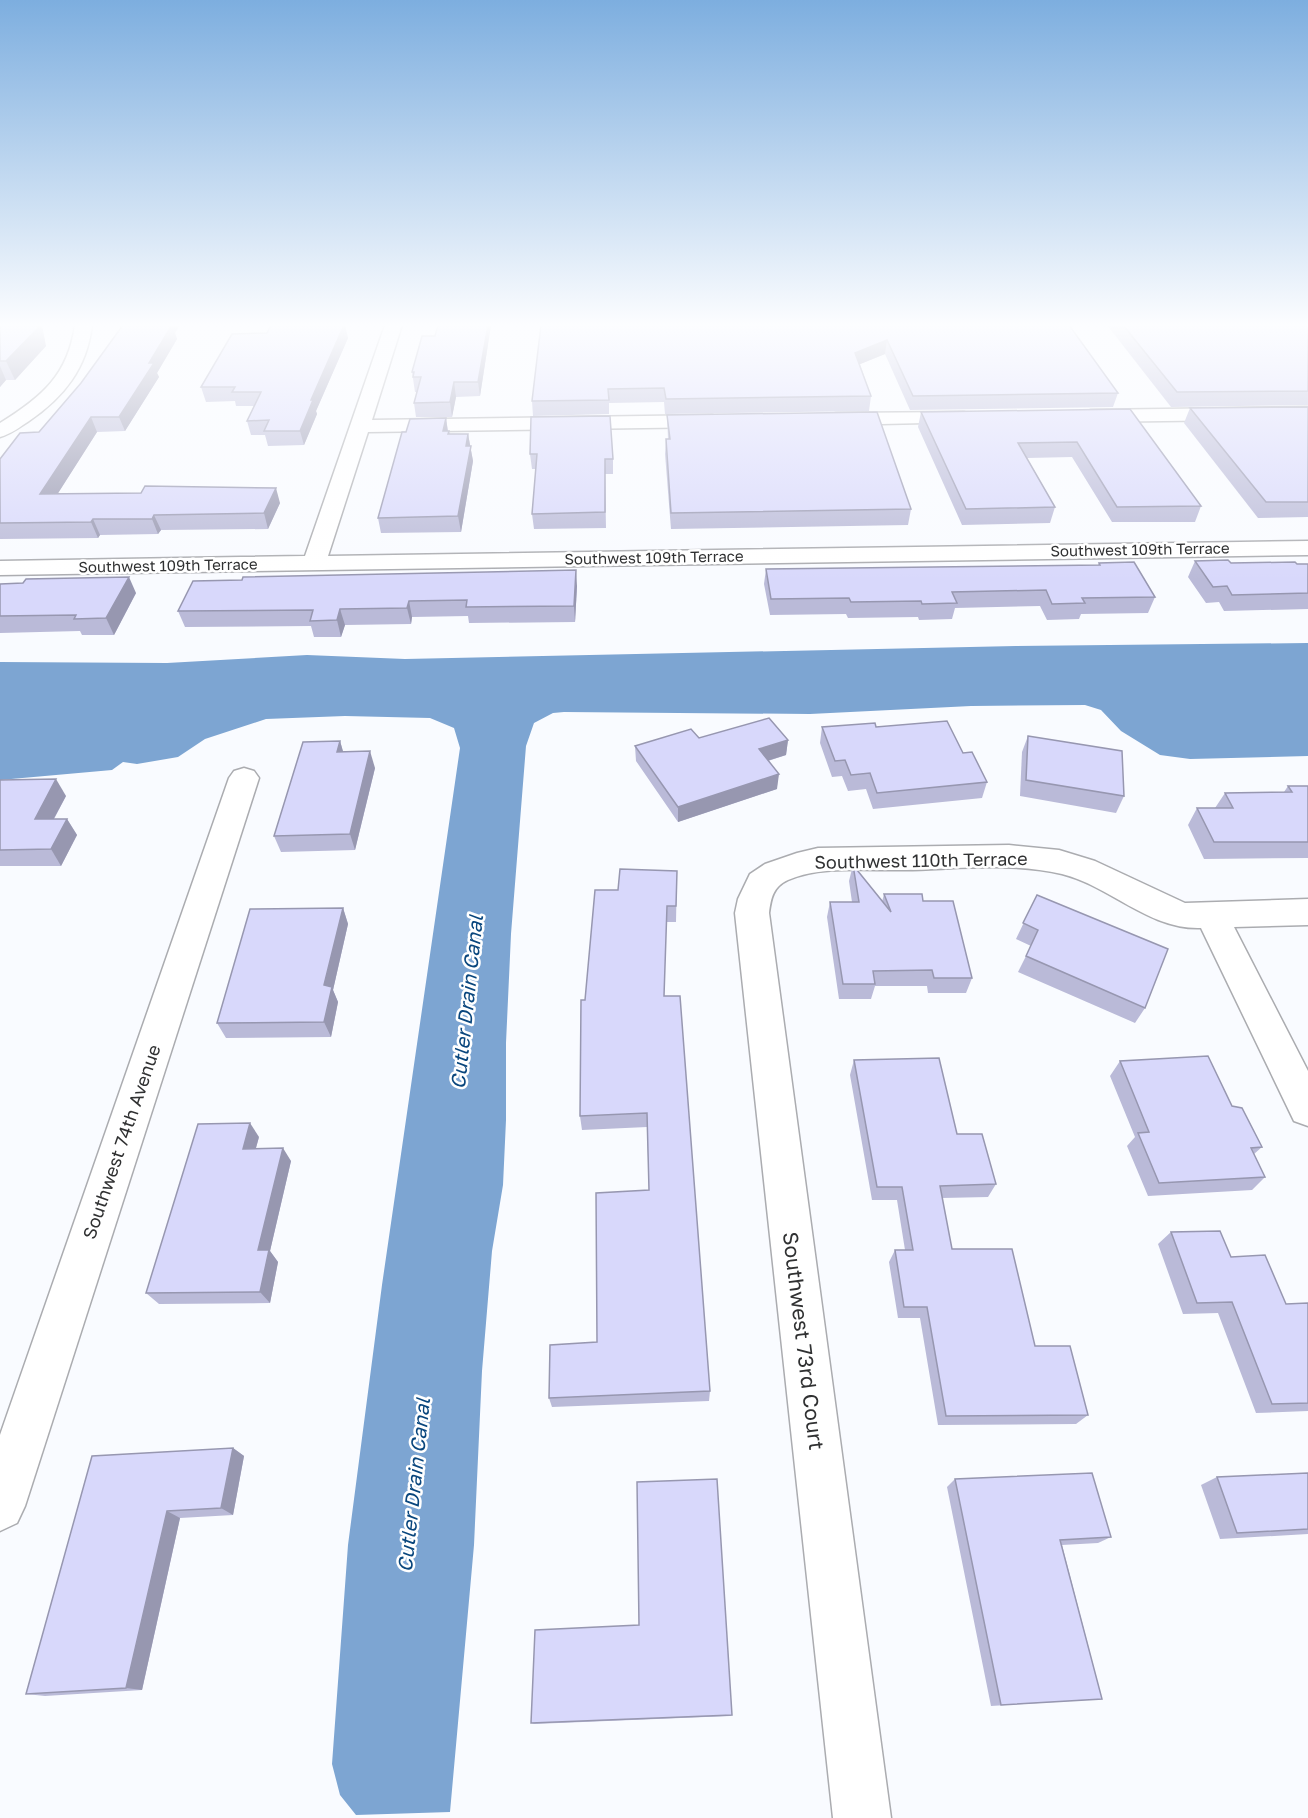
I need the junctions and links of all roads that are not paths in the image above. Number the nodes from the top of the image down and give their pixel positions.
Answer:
1 (32, 410) edge
2 (365, 410) edge
3 (1308, 413) edge
4 (1068, 416) edge
5 (984, 417) edge
6 (817, 420) edge
7 (733, 421) edge
8 (360, 426) junction
9 (0, 431) edge
10 (1308, 548) edge
11 (314, 564) junction
12 (0, 568) edge
13 (244, 778) dead end
14 (776, 872) joint
15 (1308, 912) edge
16 (1211, 915) junction
17 (1308, 1109) edge
18 (0, 1506) edge
19 (862, 1818) edge

1 - 9 street
2 - 8 street
3 - 4 street
5 - 6 street
7 - 8 street
8 - 11 street
10 - 11 street, Southwest 109th Terrace
11 - 12 street, Southwest 109th Terrace
13 - 18 street, Southwest 74th Avenue
14 - 16 street, Southwest 110th Terrace
14 - 19 street, Southwest 73rd Court
15 - 16 street, Southwest 110th Terrace
16 - 17 street

